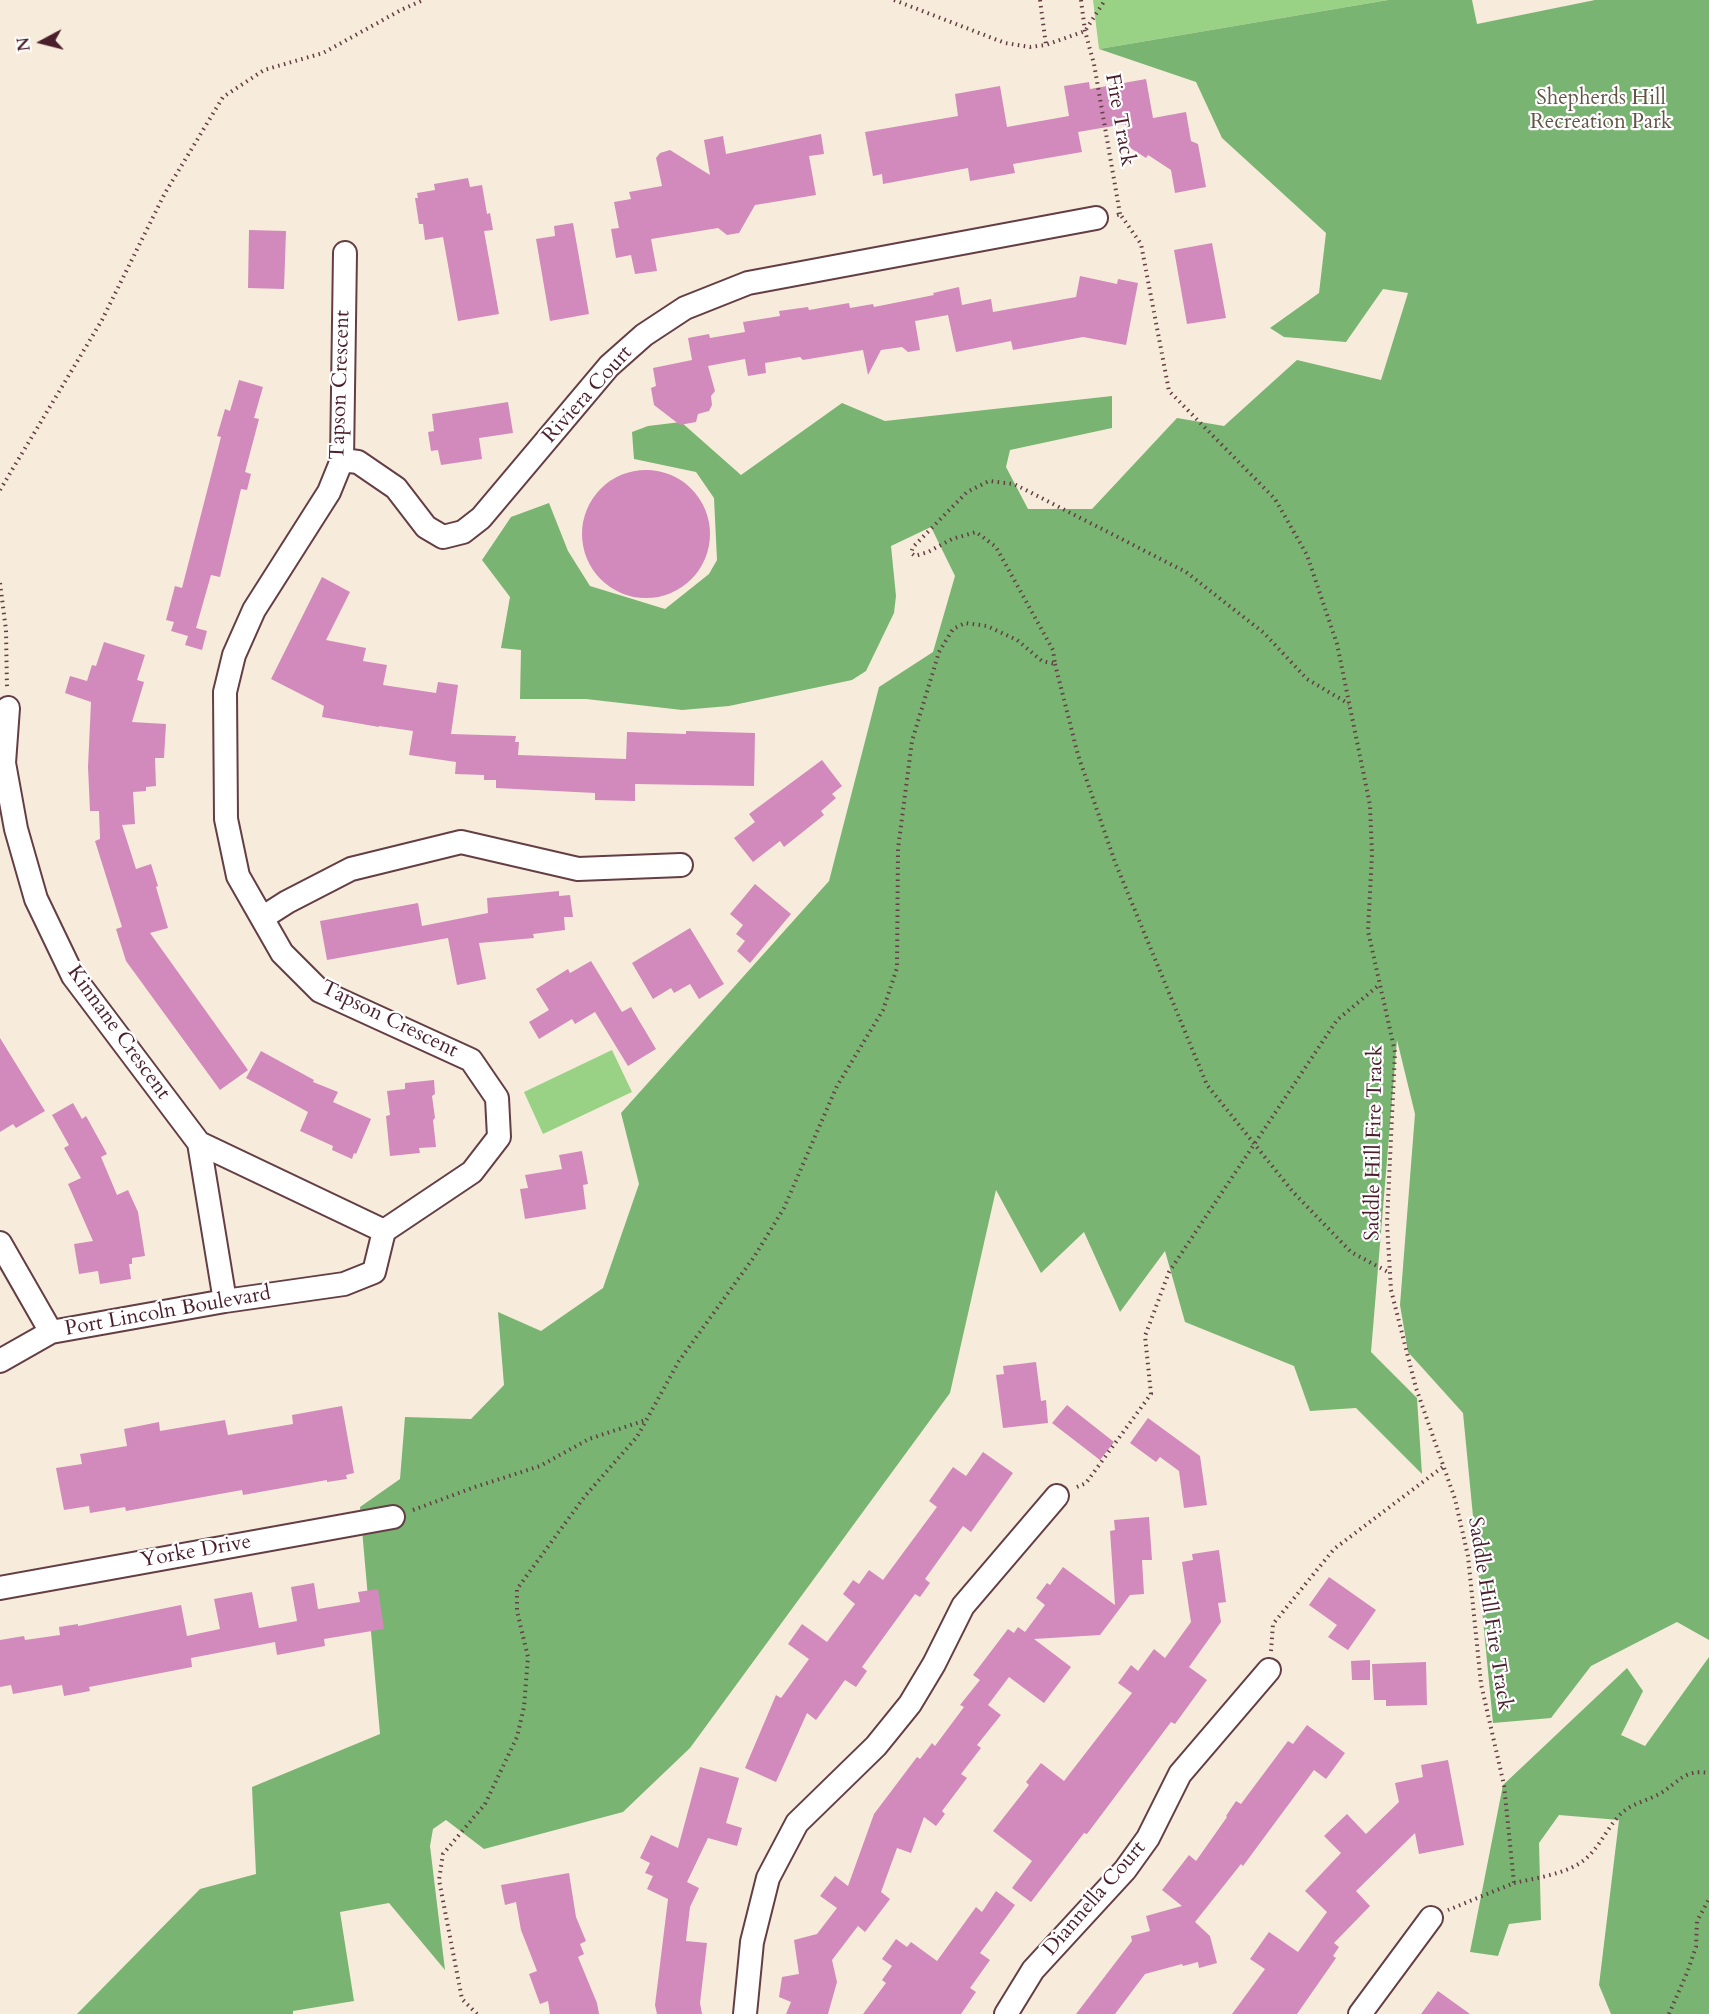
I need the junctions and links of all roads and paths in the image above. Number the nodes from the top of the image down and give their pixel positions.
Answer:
1 (423, 0) edge
2 (894, 0) edge
3 (1040, 0) edge
4 (1082, 0) edge
5 (1105, 0) edge
6 (1084, 31) junction
7 (1046, 45) junction
8 (1120, 214) junction
9 (1096, 218) joint
10 (345, 253) dead end
11 (342, 460) junction
12 (0, 490) edge
13 (0, 583) edge
14 (1055, 664) junction
15 (1349, 704) junction
16 (8, 708) joint
17 (681, 865) dead end
18 (262, 918) junction
19 (1380, 984) junction
20 (200, 1143) junction
21 (1254, 1144) junction
22 (384, 1231) junction
23 (0, 1243) edge
24 (1390, 1273) junction
25 (225, 1301) junction
26 (51, 1332) junction
27 (0, 1361) edge
28 (647, 1419) junction
29 (1444, 1467) junction
30 (1057, 1496) joint
31 (393, 1516) joint
32 (0, 1588) edge
33 (1269, 1670) joint
34 (1709, 1773) edge
35 (1514, 1883) junction
36 (1709, 1899) edge
37 (1431, 1918) joint
38 (477, 2014) edge
39 (745, 2014) edge
40 (1006, 2014) edge
41 (1360, 2014) edge
42 (1669, 2014) edge

1 - 12 path
2 - 7 path
3 - 7 path
4 - 6 path, Fire Track
5 - 6 path
6 - 7 path
6 - 8 path, Fire Track
8 - 9 path
8 - 15 path, Saddle Hill Fire Track
9 - 11 street, Riviera Court
10 - 11 street, Tapson Crescent
11 - 18 street, Tapson Crescent
13 - 16 path
14 - 15 path
14 - 21 path
14 - 28 path
15 - 19 path, Saddle Hill Fire Track
16 - 20 street, Kinnane Crescent
17 - 18 street
18 - 22 street, Tapson Crescent
19 - 21 path
19 - 24 path, Saddle Hill Fire Track
20 - 22 street, Kinnane Crescent
20 - 25 street, Kinnane Crescent
21 - 24 path
21 - 30 path
22 - 25 street, Port Lincoln Boulevard
23 - 26 street
24 - 29 path, Saddle Hill Fire Track
25 - 26 street, Port Lincoln Boulevard
26 - 27 street, Port Lincoln Boulevard
28 - 31 path
28 - 38 path
29 - 33 path
29 - 35 path, Saddle Hill Fire Track
30 - 39 street
31 - 32 street, Yorke Drive
33 - 40 street, Diannella Court
34 - 35 path
35 - 37 path
36 - 42 path
37 - 41 street

